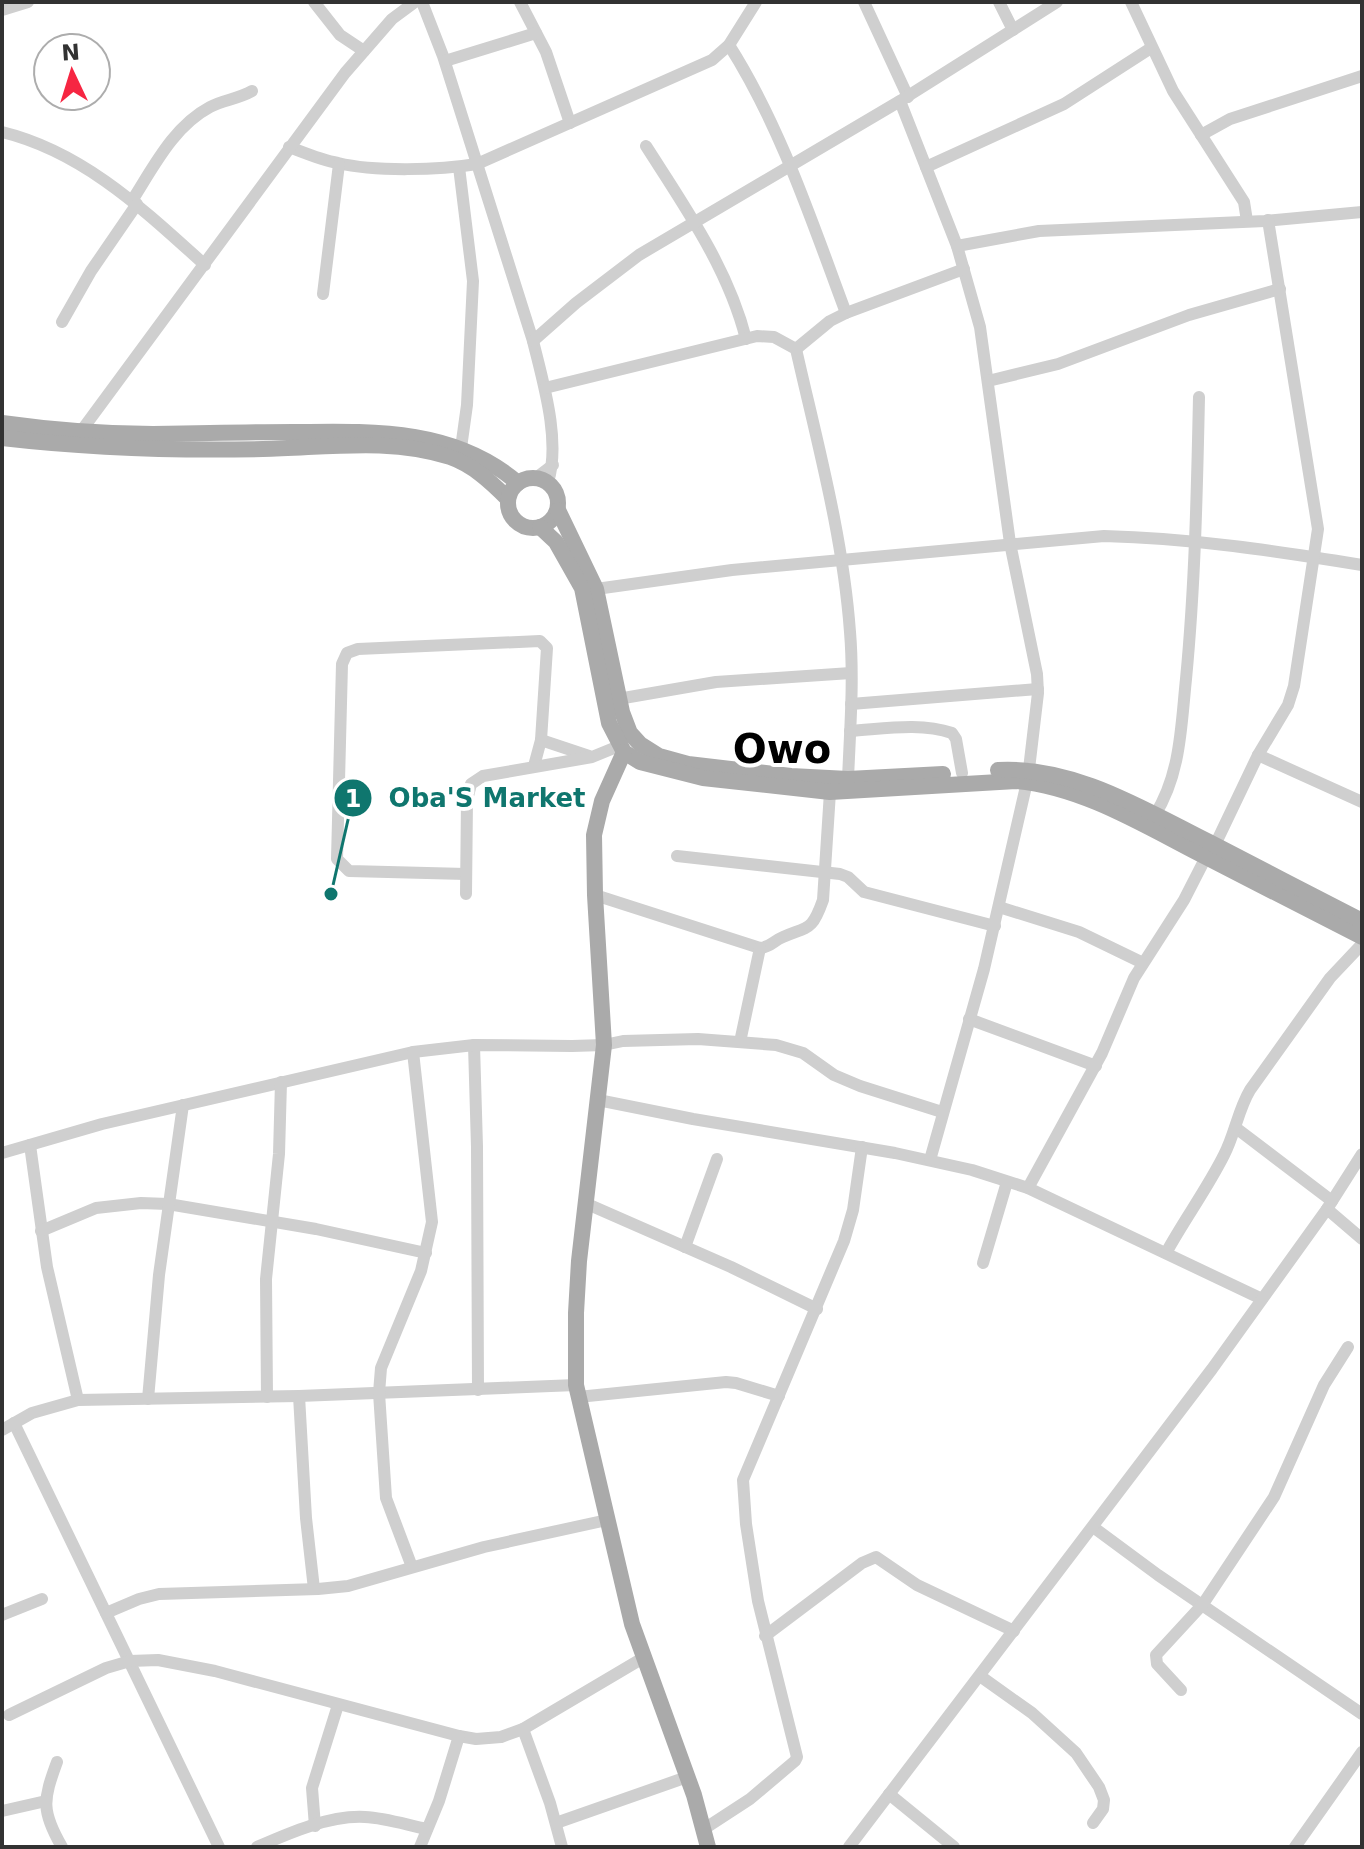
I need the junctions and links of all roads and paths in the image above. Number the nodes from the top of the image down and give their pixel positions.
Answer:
1 (28, 2) edge
2 (314, 2) edge
3 (415, 2) edge
4 (422, 2) edge
5 (520, 2) edge
6 (756, 2) edge
7 (864, 2) edge
8 (999, 2) edge
9 (1057, 2) edge
10 (1131, 2) edge
11 (2, 10) edge
12 (1013, 30) junction
13 (536, 33) junction
14 (729, 45) junction
15 (1151, 48) junction
16 (364, 51) junction
17 (445, 61) junction
18 (1362, 76) edge
19 (252, 91) dead end
20 (904, 99) junction
21 (570, 123) junction
22 (2, 132) edge
23 (1201, 135) junction
24 (646, 146) dead end
25 (289, 147) junction
26 (339, 164) junction
27 (477, 164) junction
28 (459, 167) junction
29 (788, 167) junction
30 (926, 167) junction
31 (135, 202) junction
32 (1362, 212) edge
33 (1268, 220) junction
34 (1247, 221) junction
35 (694, 222) junction
36 (957, 246) junction
37 (205, 265) junction
38 (964, 269) junction
39 (1280, 289) junction
40 (323, 294) dead end
41 (846, 313) junction
42 (62, 322) dead end
43 (746, 339) junction
44 (533, 341) junction
45 (796, 349) junction
46 (988, 381) junction
47 (545, 388) junction
48 (1199, 397) dead end
49 (2, 423) edge
50 (81, 431) junction
51 (2, 438) edge
52 (70, 445) junction
53 (461, 448) junction
54 (542, 480) junction
55 (518, 483) junction
56 (508, 499) junction
57 (558, 510) junction
58 (540, 527) junction
59 (1194, 541) junction
60 (1010, 543) junction
61 (1316, 558) junction
62 (841, 560) junction
63 (1362, 565) edge
64 (596, 589) junction
65 (851, 673) junction
66 (1038, 689) junction
67 (618, 699) junction
68 (851, 704) junction
69 (850, 731) junction
70 (541, 740) junction
71 (621, 749) junction
72 (1258, 755) junction
73 (592, 757) junction
74 (534, 766) junction
75 (962, 773) junction
76 (1028, 776) junction
77 (848, 779) junction
78 (807, 783) junction
79 (830, 792) junction
80 (1362, 802) edge
81 (1155, 815) junction
82 (1211, 851) junction
83 (677, 856) dead end
84 (826, 872) junction
85 (466, 874) junction
86 (466, 894) dead end
87 (595, 895) junction
88 (999, 907) junction
89 (1362, 921) edge
90 (995, 926) junction
91 (1362, 937) edge
92 (1362, 944) edge
93 (760, 948) junction
94 (1143, 963) junction
95 (969, 1019) junction
96 (740, 1042) junction
97 (474, 1045) junction
98 (604, 1045) junction
99 (413, 1052) junction
100 (1096, 1066) junction
101 (281, 1082) junction
102 (598, 1100) junction
103 (183, 1105) junction
104 (942, 1112) junction
105 (1236, 1128) junction
106 (30, 1145) junction
107 (862, 1147) junction
108 (2, 1153) edge
109 (1362, 1154) edge
110 (717, 1159) dead end
111 (930, 1160) junction
112 (1007, 1182) junction
113 (1028, 1188) junction
114 (585, 1203) junction
115 (168, 1204) junction
116 (1330, 1205) junction
117 (274, 1221) junction
118 (41, 1231) junction
119 (1362, 1239) edge
120 (685, 1247) junction
121 (426, 1253) junction
122 (1166, 1253) junction
123 (983, 1263) dead end
124 (1262, 1299) junction
125 (817, 1309) junction
126 (1348, 1347) dead end
127 (478, 1390) junction
128 (577, 1391) junction
129 (379, 1393) junction
130 (299, 1396) junction
131 (779, 1396) junction
132 (267, 1397) junction
133 (148, 1399) junction
134 (78, 1400) junction
135 (8, 1426) edge
136 (607, 1520) junction
137 (1093, 1527) junction
138 (412, 1567) junction
139 (314, 1589) junction
140 (42, 1599) dead end
141 (1203, 1604) junction
142 (106, 1613) junction
143 (2, 1615) edge
144 (1014, 1631) junction
145 (765, 1636) junction
146 (643, 1658) junction
147 (130, 1661) junction
148 (980, 1676) junction
149 (1181, 1690) dead end
150 (338, 1705) junction
151 (1362, 1714) edge
152 (9, 1715) dead end
153 (523, 1729) junction
154 (459, 1736) junction
155 (1362, 1752) edge
156 (57, 1762) dead end
157 (687, 1777) junction
158 (889, 1794) junction
159 (46, 1801) junction
160 (2, 1811) edge
161 (556, 1823) junction
162 (1093, 1823) dead end
163 (315, 1826) junction
164 (427, 1829) junction
165 (704, 1829) junction
166 (62, 1847) edge
167 (219, 1847) edge
168 (257, 1847) edge
169 (420, 1847) edge
170 (562, 1847) edge
171 (708, 1847) edge
172 (849, 1847) edge
173 (954, 1847) edge
174 (1295, 1847) edge

1 - 11 street
2 - 16 street
3 - 16 street
4 - 17 street
5 - 13 street
6 - 14 street
7 - 20 street
8 - 12 street
9 - 12 street
10 - 15 street
12 - 20 street
13 - 17 street
13 - 21 street
14 - 21 street
14 - 29 street
15 - 23 street
15 - 30 street
16 - 25 street
17 - 27 street
18 - 23 street
19 - 31 street
20 - 29 street
20 - 30 street
21 - 27 street
22 - 31 street
23 - 34 street
24 - 35 street
25 - 26 street
25 - 37 street
26 - 28 street
26 - 40 street
27 - 28 street
27 - 44 street
28 - 53 street
29 - 35 street
29 - 41 street
30 - 36 street
31 - 37 street
31 - 42 street
32 - 33 street
33 - 34 street
33 - 39 street
34 - 36 street
35 - 43 street
35 - 44 street
36 - 38 street
37 - 50 street
38 - 41 street
38 - 46 street
39 - 46 street
39 - 61 street
41 - 45 street
43 - 45 street
43 - 47 street
44 - 47 street
45 - 62 street
46 - 60 street
47 - 54 street
48 - 59 street
49 - 50 main road
50 - 52 street
50 - 53 main road
51 - 52 main road
52 - 56 main road
53 - 55 main road
54 - 55 main road
54 - 57 main road
55 - 56 main road
56 - 58 main road
57 - 58 main road
57 - 64 main road
58 - 71 main road
59 - 60 street
59 - 61 street
59 - 81 street
60 - 62 street
60 - 66 street
61 - 63 street
61 - 72 street
62 - 64 street
62 - 65 street
64 - 67 main road
65 - 67 street
65 - 68 street
66 - 68 street
66 - 76 street
67 - 78 main road
68 - 69 street
69 - 75 street
69 - 77 street
70 - 73 street
70 - 74 street
70 - 85 street
71 - 73 street
71 - 78 main road
71 - 87 main road
72 - 80 street
72 - 82 street
73 - 74 street
74 - 85 street
75 - 76 main road
75 - 77 main road
76 - 79 main road
76 - 81 main road
76 - 82 main road
76 - 88 street
77 - 78 main road
78 - 79 main road
79 - 84 street
81 - 82 main road
82 - 89 main road
82 - 91 main road
82 - 94 street
83 - 84 street
84 - 90 street
84 - 93 street
85 - 86 street
87 - 93 street
87 - 98 main road
88 - 90 street
88 - 94 street
90 - 95 street
92 - 105 street
93 - 96 street
94 - 100 street
95 - 100 street
95 - 104 street
96 - 98 street
96 - 104 street
97 - 98 street
97 - 99 street
97 - 127 street
98 - 102 main road
99 - 101 street
99 - 121 street
100 - 113 street
101 - 103 street
101 - 117 street
102 - 107 street
102 - 114 main road
103 - 106 street
103 - 115 street
104 - 111 street
105 - 116 street
105 - 122 street
106 - 108 street
106 - 118 street
107 - 111 street
107 - 125 street
109 - 116 street
110 - 120 street
111 - 112 street
112 - 113 street
112 - 123 street
113 - 122 street
114 - 120 street
114 - 128 main road
115 - 117 street
115 - 118 street
115 - 133 street
116 - 119 street
116 - 124 street
117 - 121 street
117 - 132 street
118 - 134 street
120 - 125 street
121 - 129 street
122 - 124 street
124 - 137 street
125 - 131 street
126 - 141 street
127 - 128 street
127 - 129 street
128 - 131 street
128 - 136 main road
129 - 130 street
129 - 138 street
130 - 132 street
130 - 139 street
131 - 145 street
132 - 133 street
133 - 134 street
134 - 135 street
135 - 142 street
136 - 138 street
136 - 146 main road
137 - 141 street
137 - 144 street
138 - 139 street
139 - 142 street
140 - 143 street
141 - 149 street
141 - 151 street
142 - 147 street
144 - 145 street
144 - 148 street
145 - 165 street
146 - 153 street
146 - 157 main road
147 - 150 street
147 - 152 street
147 - 167 street
148 - 158 street
148 - 162 street
150 - 154 street
150 - 163 street
153 - 154 street
153 - 161 street
154 - 164 street
155 - 174 street
156 - 159 street
157 - 161 street
157 - 165 main road
158 - 172 street
158 - 173 street
159 - 160 street
159 - 166 street
161 - 170 street
163 - 164 street
163 - 168 street
164 - 169 street
165 - 171 main road

